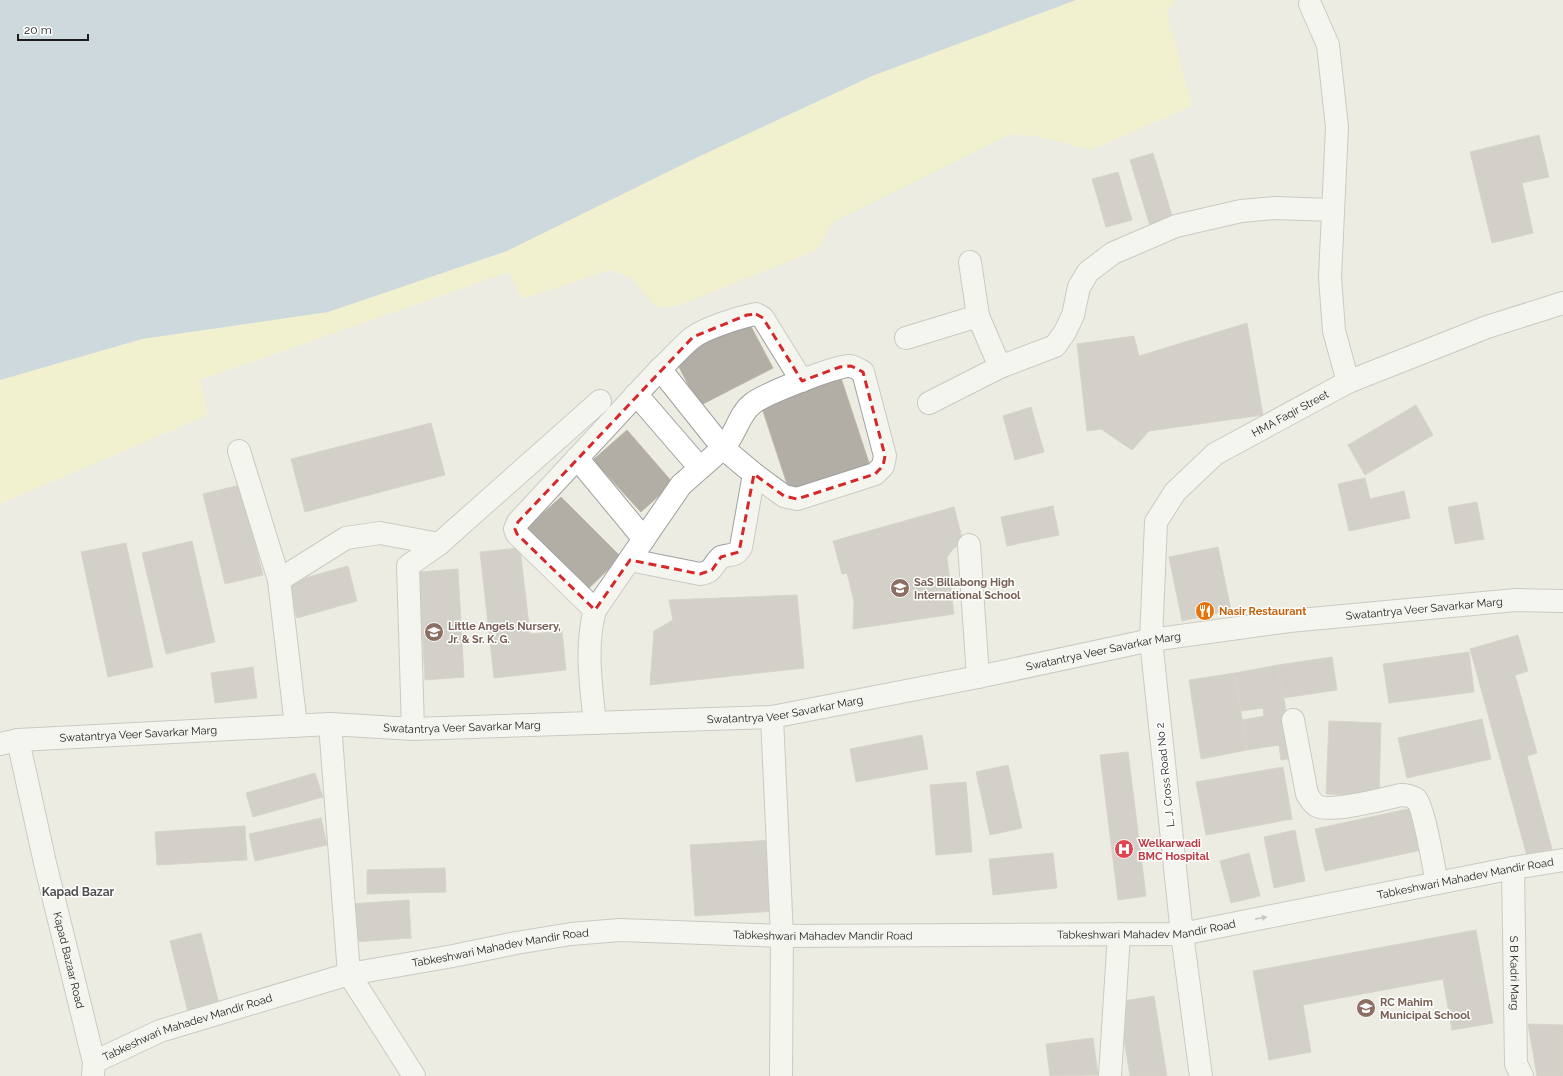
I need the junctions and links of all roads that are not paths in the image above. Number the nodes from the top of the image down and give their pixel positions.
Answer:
1 (1310, 4) dead end
2 (1332, 210) junction
3 (970, 262) dead end
4 (1563, 303) edge
5 (978, 316) junction
6 (906, 338) dead end
7 (1000, 367) junction
8 (660, 369) junction
9 (802, 381) junction
10 (1348, 382) junction
11 (636, 394) junction
12 (600, 401) dead end
13 (929, 403) dead end
14 (723, 448) junction
15 (239, 451) dead end
16 (577, 458) junction
17 (700, 468) junction
18 (754, 474) junction
19 (644, 539) junction
20 (439, 544) junction
21 (969, 545) dead end
22 (630, 560) junction
23 (279, 580) junction
24 (1563, 600) edge
25 (595, 610) junction
26 (1151, 640) junction
27 (978, 677) junction
28 (772, 717) junction
29 (1293, 720) dead end
30 (595, 723) junction
31 (330, 724) junction
32 (296, 726) junction
33 (413, 729) junction
34 (9, 742) edge
35 (1563, 860) edge
36 (1513, 868) junction
37 (1437, 883) junction
38 (1118, 934) junction
39 (1182, 934) junction
40 (782, 936) junction
41 (348, 974) junction
42 (93, 1069) edge
43 (414, 1076) edge
44 (781, 1076) edge
45 (1110, 1076) edge
46 (1201, 1076) edge
47 (1522, 1076) edge

1 - 2 street
2 - 7 street
2 - 10 street
3 - 5 street
4 - 10 street, HMA Faqir Street
5 - 6 street
5 - 7 street
7 - 13 street
8 - 9 street
8 - 11 street
8 - 14 street
9 - 14 street
9 - 18 street
10 - 26 street, HMA Faqir Street
11 - 16 street
11 - 17 street
12 - 20 street
14 - 17 street
14 - 18 street
15 - 23 street
16 - 19 street
16 - 25 street
17 - 19 street
18 - 22 street
19 - 22 street
20 - 23 street
20 - 33 street
21 - 27 street
22 - 25 street
23 - 32 street
24 - 26 street, Swatantrya Veer Savarkar Marg
25 - 30 street
26 - 27 street, Swatantrya Veer Savarkar Marg
26 - 39 street, L. J. Cross Road No 2
27 - 28 street, Swatantrya Veer Savarkar Marg
28 - 30 street, Swatantrya Veer Savarkar Marg
28 - 40 street
29 - 37 street
30 - 33 street, Swatantrya Veer Savarkar Marg
31 - 32 street, Swatantrya Veer Savarkar Marg
31 - 33 street, Swatantrya Veer Savarkar Marg
31 - 41 street
32 - 34 street, Swatantrya Veer Savarkar Marg
34 - 42 street, Kapad Bazaar Road
35 - 36 street, Tabkeshwari Mahadev Mandir Road
36 - 37 street, Tabkeshwari Mahadev Mandir Road
36 - 47 street, S B Kadri Marg
39 -> 37 street, Tabkeshwari Mahadev Mandir Road
38 - 39 street, Tabkeshwari Mahadev Mandir Road
38 - 40 street, Tabkeshwari Mahadev Mandir Road
38 - 45 street
39 - 46 street, L. J. Cross Road No 2
40 - 41 street, Tabkeshwari Mahadev Mandir Road
40 - 44 street
41 - 42 street, Tabkeshwari Mahadev Mandir Road
41 - 43 street

